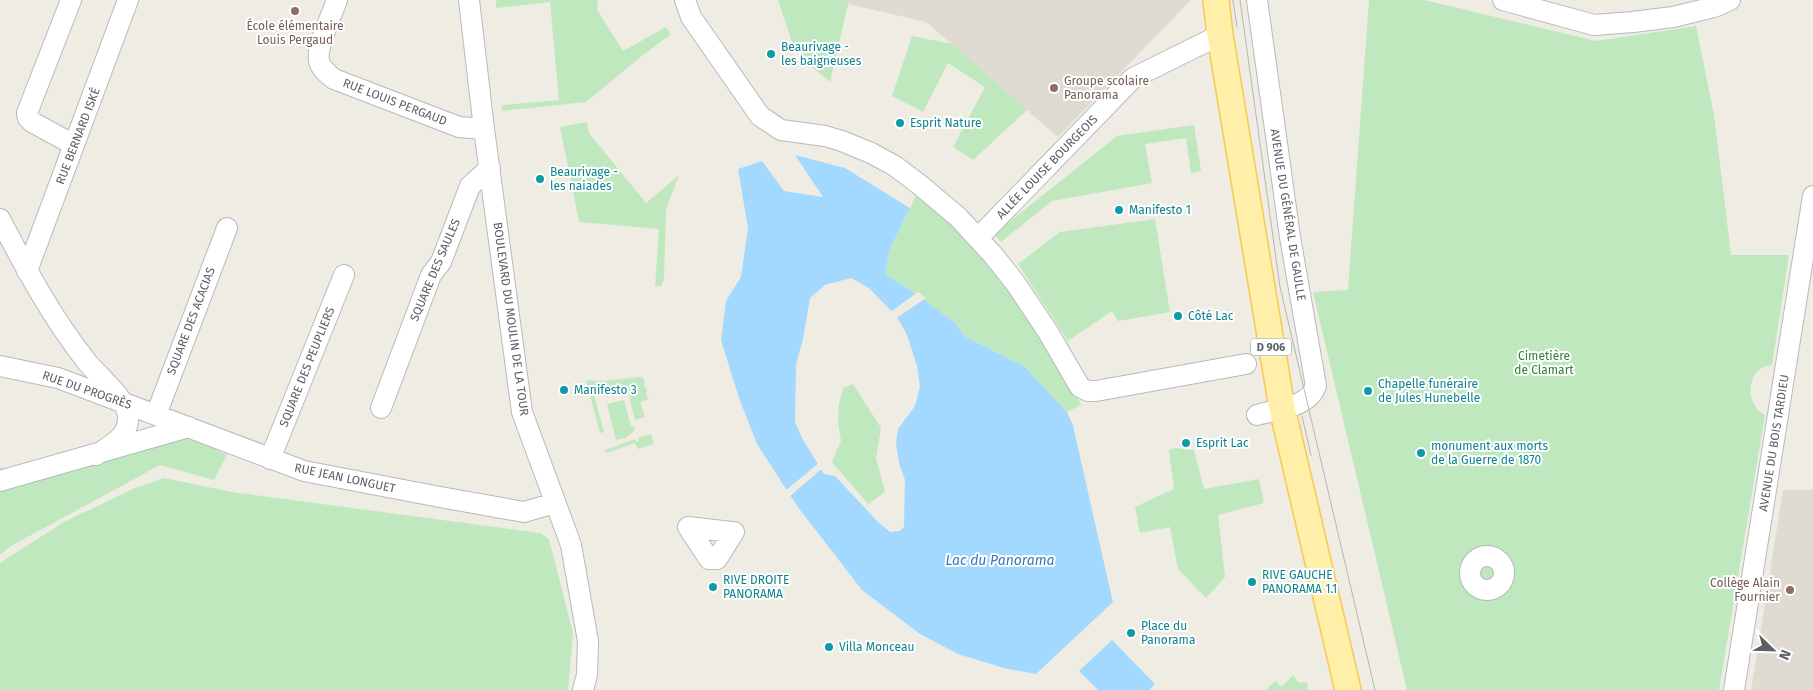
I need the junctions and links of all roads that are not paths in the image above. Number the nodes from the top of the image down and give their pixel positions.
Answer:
1 (71, 0) edge
2 (128, 0) edge
3 (337, 0) edge
4 (469, 0) edge
5 (685, 0) edge
6 (1216, 0) edge
7 (1257, 0) edge
8 (1503, 0) edge
9 (1730, 0) edge
10 (1220, 35) junction
11 (484, 129) junction
12 (74, 145) junction
13 (490, 168) junction
14 (1813, 196) edge
15 (0, 219) edge
16 (227, 228) dead end
17 (978, 238) junction
18 (27, 271) junction
19 (344, 275) dead end
20 (72, 344) junction
21 (1246, 364) dead end
22 (0, 366) edge
23 (90, 366) junction
24 (79, 385) junction
25 (124, 402) junction
26 (381, 408) dead end
27 (1282, 408) junction
28 (150, 412) junction
29 (1257, 415) dead end
30 (189, 427) junction
31 (127, 445) junction
32 (96, 455) junction
33 (270, 458) junction
34 (0, 481) edge
35 (555, 503) junction
36 (583, 690) edge
37 (1348, 690) edge
38 (1734, 690) edge

1 - 12 street
2 - 12 street, RUE BERNARD ISKÉ
3 - 11 street, RUE LOUIS PERGAUD
4 - 11 street, BOULEVARD DU MOULIN DE LA TOUR
5 - 17 street
6 - 10 main road, D 906
7 - 27 street, AVENUE DU GÉNÉRAL DE GAULLE
8 - 9 street
10 - 17 street, ALLÉE LOUISE BOURGEOIS
10 - 27 main road, D 906
11 - 13 street, BOULEVARD DU MOULIN DE LA TOUR
12 - 18 street, RUE BERNARD ISKÉ
13 - 26 street, SQUARE DES SAULES
13 - 35 street, BOULEVARD DU MOULIN DE LA TOUR
14 - 38 street, AVENUE DU BOIS TARDIEU
15 - 18 street
16 - 28 street, SQUARE DES ACACIAS
17 - 21 street
18 - 20 street
19 - 33 street, SQUARE DES PEUPLIERS
20 - 23 street
20 - 24 street
22 - 24 street, RUE DU PROGRÈS
23 - 24 street
23 - 25 street
24 - 25 street, RUE DU PROGRÈS
25 - 28 street, RUE DU PROGRÈS
25 - 32 street
27 - 29 street
27 - 37 main road, D 906
28 - 30 street, RUE JEAN LONGUET
28 - 31 street, SQUARE DES ACACIAS
30 - 31 street
30 - 33 street, RUE JEAN LONGUET
31 - 32 street
32 - 34 street
33 - 35 street, RUE JEAN LONGUET
35 - 36 street, BOULEVARD DU MOULIN DE LA TOUR

